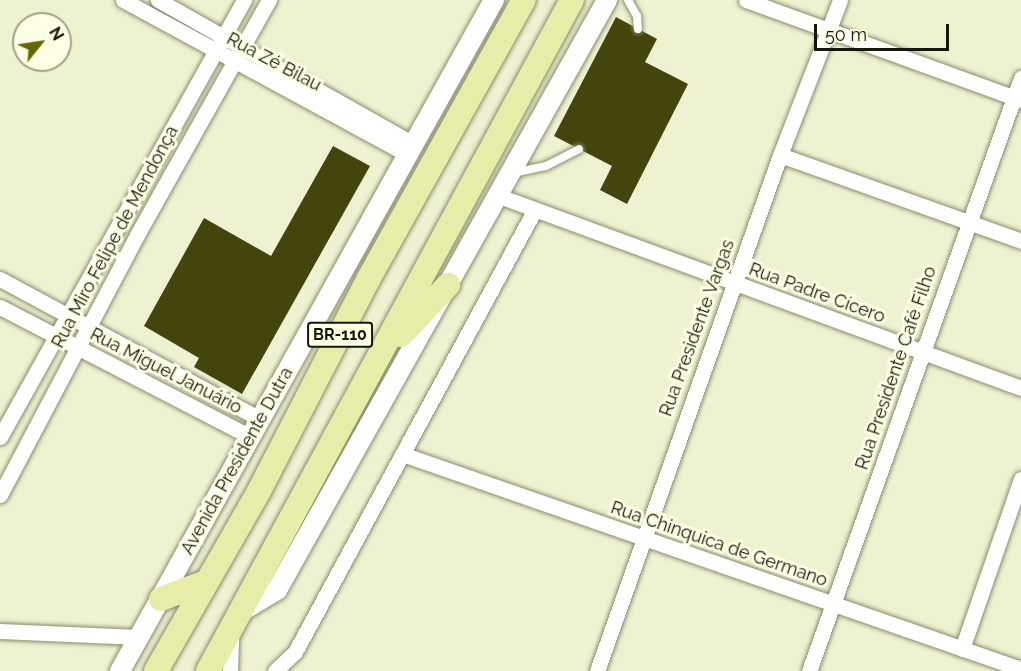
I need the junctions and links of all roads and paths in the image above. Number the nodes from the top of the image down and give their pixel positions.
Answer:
1 (123, 0) edge
2 (158, 0) edge
3 (244, 0) edge
4 (268, 0) edge
5 (494, 0) edge
6 (524, 0) edge
7 (573, 0) edge
8 (607, 0) edge
9 (628, 0) edge
10 (746, 0) edge
11 (840, 0) edge
12 (638, 29) dead end
13 (830, 30) junction
14 (224, 38) junction
15 (216, 53) junction
16 (238, 56) junction
17 (1021, 78) edge
18 (1018, 99) edge
19 (579, 149) dead end
20 (411, 150) junction
21 (780, 155) junction
22 (149, 173) junction
23 (511, 174) junction
24 (166, 182) junction
25 (499, 196) junction
26 (534, 211) junction
27 (968, 222) junction
28 (1021, 241) edge
29 (0, 279) edge
30 (734, 283) junction
31 (448, 285) junction
32 (0, 307) edge
33 (68, 316) junction
34 (88, 327) junction
35 (57, 336) junction
36 (78, 347) junction
37 (922, 352) junction
38 (377, 361) junction
39 (1021, 388) edge
40 (255, 428) junction
41 (0, 437) edge
42 (405, 455) junction
43 (1021, 479) edge
44 (259, 491) junction
45 (0, 495) edge
46 (294, 512) junction
47 (642, 538) junction
48 (206, 582) junction
49 (161, 599) junction
50 (833, 604) junction
51 (236, 620) junction
52 (0, 631) edge
53 (139, 637) junction
54 (962, 649) junction
55 (295, 652) junction
56 (1021, 669) edge
57 (120, 671) edge
58 (156, 671) edge
59 (208, 671) edge
60 (231, 671) edge
61 (275, 671) edge
62 (291, 671) edge
63 (597, 671) edge
64 (809, 671) edge

1 - 15 street, Rua Zé Bilau
2 - 14 street, Rua Zé Bilau
3 - 14 street, Rua Miro Felipe de Mendonça
4 - 16 street, Rua Miro Felipe de Mendonça
5 - 20 street, Avenida Presidente Dutra
6 - 44 main road, Avenida Presidente Dutra / BR-110
7 - 38 main road, BR-110
8 - 23 street
9 - 12 lane
10 - 13 street
11 - 13 street, Rua Presidente Vargas
13 - 18 street
13 - 21 street, Rua Presidente Vargas
14 - 15 street, Rua Miro Felipe de Mendonça
14 - 16 street, Rua Zé Bilau
15 - 16 street, Rua Zé Bilau
15 - 22 street, Rua Miro Felipe de Mendonça
16 - 20 street, Rua Zé Bilau
16 - 24 street, Rua Miro Felipe de Mendonça
17 - 18 street, Rua Presidente Café Filho
18 - 27 street, Rua Presidente Café Filho
19 - 23 lane
20 - 40 street, Avenida Presidente Dutra
21 - 27 street
21 - 30 street, Rua Presidente Vargas
22 - 24 street
22 - 33 street, Rua Miro Felipe de Mendonça
23 - 25 street
24 - 34 street, Rua Miro Felipe de Mendonça
25 - 26 street, Rua Padre Cícero
25 - 31 street
26 - 30 street, Rua Padre Cícero
26 - 42 street
27 - 28 street
27 - 37 street, Rua Presidente Café Filho
29 - 33 street, Rua Miguel Januário
30 - 37 street, Rua Padre Cícero
30 - 47 street, Rua Presidente Vargas
31 - 38 main road
31 - 51 street
32 - 35 street, Rua Miguel Januário
33 - 34 street, Rua Miguel Januário
33 - 35 street, Rua Miro Felipe de Mendonça
34 - 36 street, Rua Miro Felipe de Mendonça
34 - 40 street, Rua Miguel Januário
35 - 36 street, Rua Miguel Januário
35 - 41 street, Rua Miro Felipe de Mendonça
36 - 40 street, Rua Miguel Januário
36 - 45 street, Rua Miro Felipe de Mendonça
37 - 39 street, Rua Padre Cícero
37 - 50 street, Rua Presidente Café Filho
38 - 46 main road, BR-110
40 - 49 street, Avenida Presidente Dutra
42 - 47 street, Rua Chinquica de Germano
42 - 55 street
43 - 54 street
44 - 46 main road
44 - 48 main road, Avenida Presidente Dutra / BR-110
46 - 51 main road, BR-110
47 - 50 street, Rua Chinquica de Germano
47 - 63 street, Rua Presidente Vargas
48 - 49 main road
48 - 58 main road, Avenida Presidente Dutra / BR-110
49 - 53 street, Avenida Presidente Dutra
50 - 54 street, Rua Chinquica de Germano
50 - 64 street, Rua Presidente Café Filho
51 - 59 main road, BR-110
51 - 60 street
52 - 53 street
53 - 57 street, Avenida Presidente Dutra
54 - 56 street, Rua Chinquica de Germano
55 - 61 street
55 - 62 street

